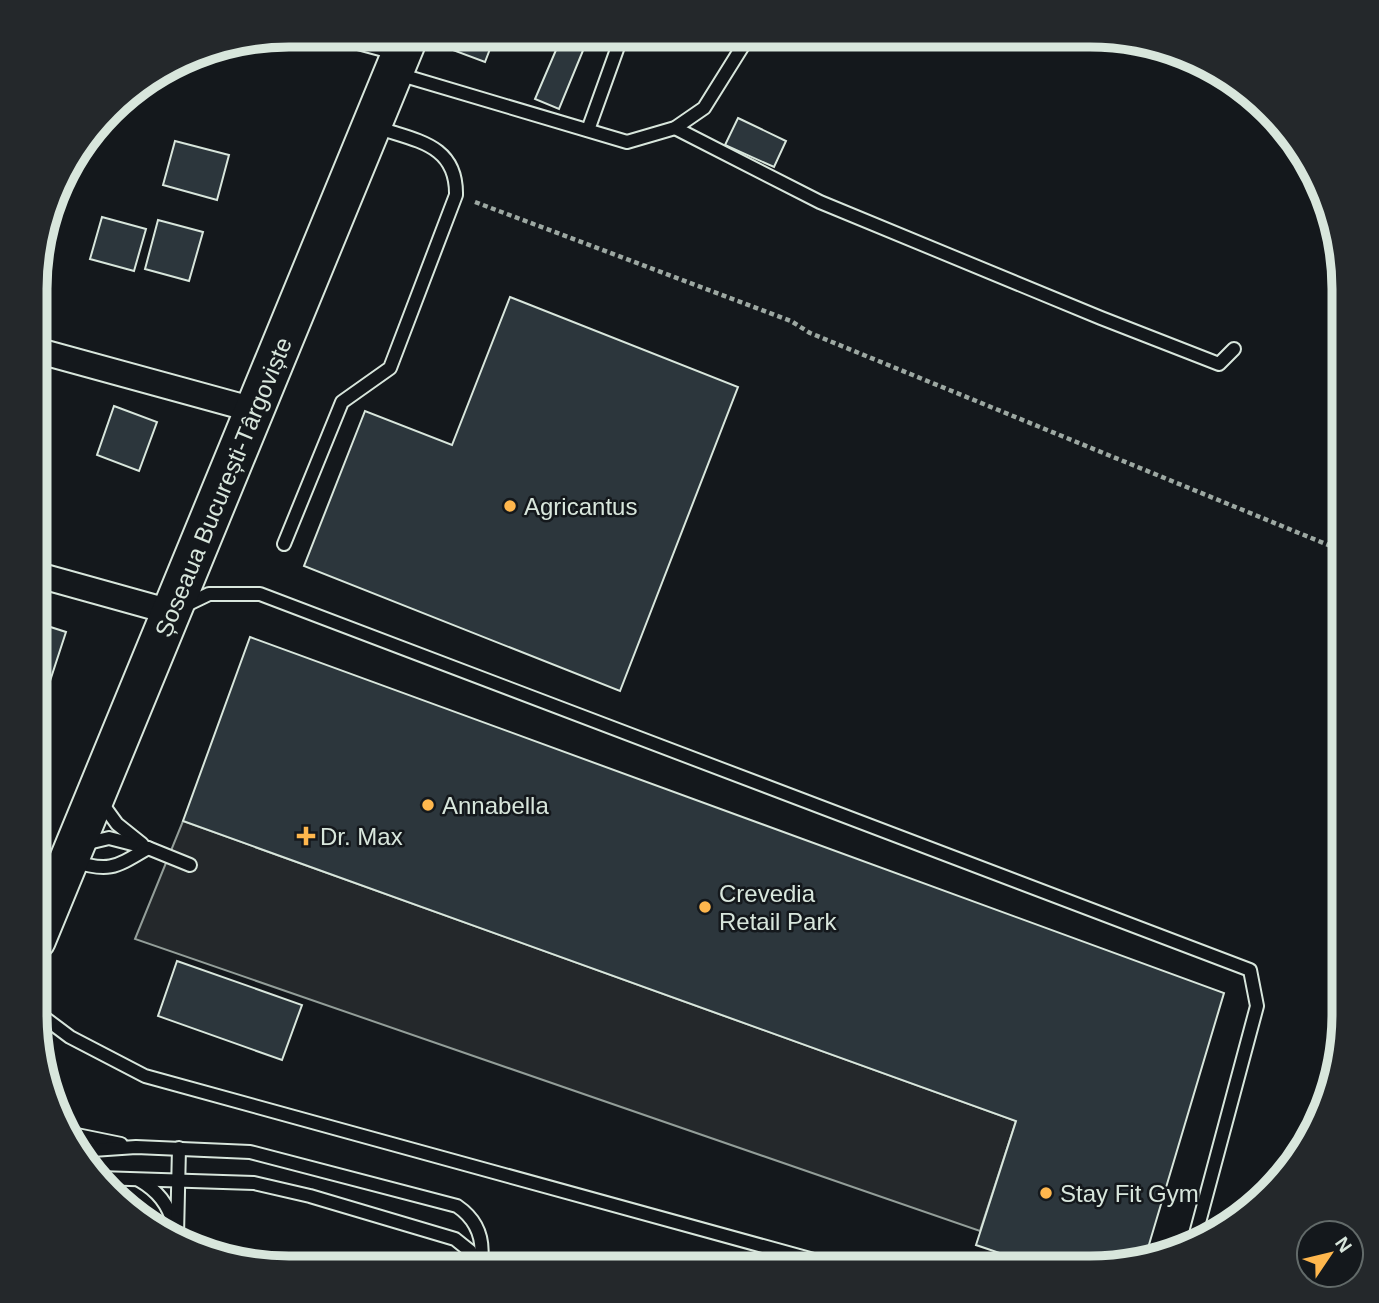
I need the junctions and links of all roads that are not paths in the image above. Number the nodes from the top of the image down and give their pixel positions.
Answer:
1 (618, 47) edge
2 (742, 48) edge
3 (402, 52) edge
4 (373, 126) junction
5 (675, 128) junction
6 (588, 130) junction
7 (1234, 349) dead end
8 (47, 353) edge
9 (254, 410) junction
10 (284, 544) dead end
11 (47, 578) edge
12 (171, 612) junction
13 (96, 795) junction
14 (148, 848) junction
15 (72, 853) junction
16 (190, 864) dead end
17 (48, 911) edge
18 (48, 1020) edge
19 (81, 1136) edge
20 (136, 1147) junction
21 (179, 1147) junction
22 (90, 1150) edge
23 (113, 1179) edge
24 (139, 1180) junction
25 (179, 1182) junction
26 (172, 1225) edge
27 (177, 1227) edge
28 (1197, 1231) edge
29 (793, 1255) edge
30 (473, 1256) edge
31 (482, 1256) edge

1 - 6 lane
2 - 5 lane
3 - 4 main road, Șoseaua București-Târgoviște
3 - 6 lane
4 - 9 main road, Șoseaua București-Târgoviște
4 - 10 lane
5 - 6 lane
5 - 7 lane
8 - 9 street
9 - 12 main road, Șoseaua București-Târgoviște
11 - 12 street
12 - 13 main road, Șoseaua București-Târgoviște
12 - 28 lane
13 - 14 lane
13 - 15 main road, Șoseaua București-Târgoviște
14 - 15 lane
14 - 15 lane
14 - 16 lane
15 - 17 main road, Șoseaua București-Târgoviște
18 - 29 lane
19 - 20 lane
20 - 21 lane
20 - 22 lane
21 - 25 lane
21 - 31 lane
23 - 24 lane
24 - 25 lane
24 - 26 lane
25 - 27 lane
25 - 30 lane

